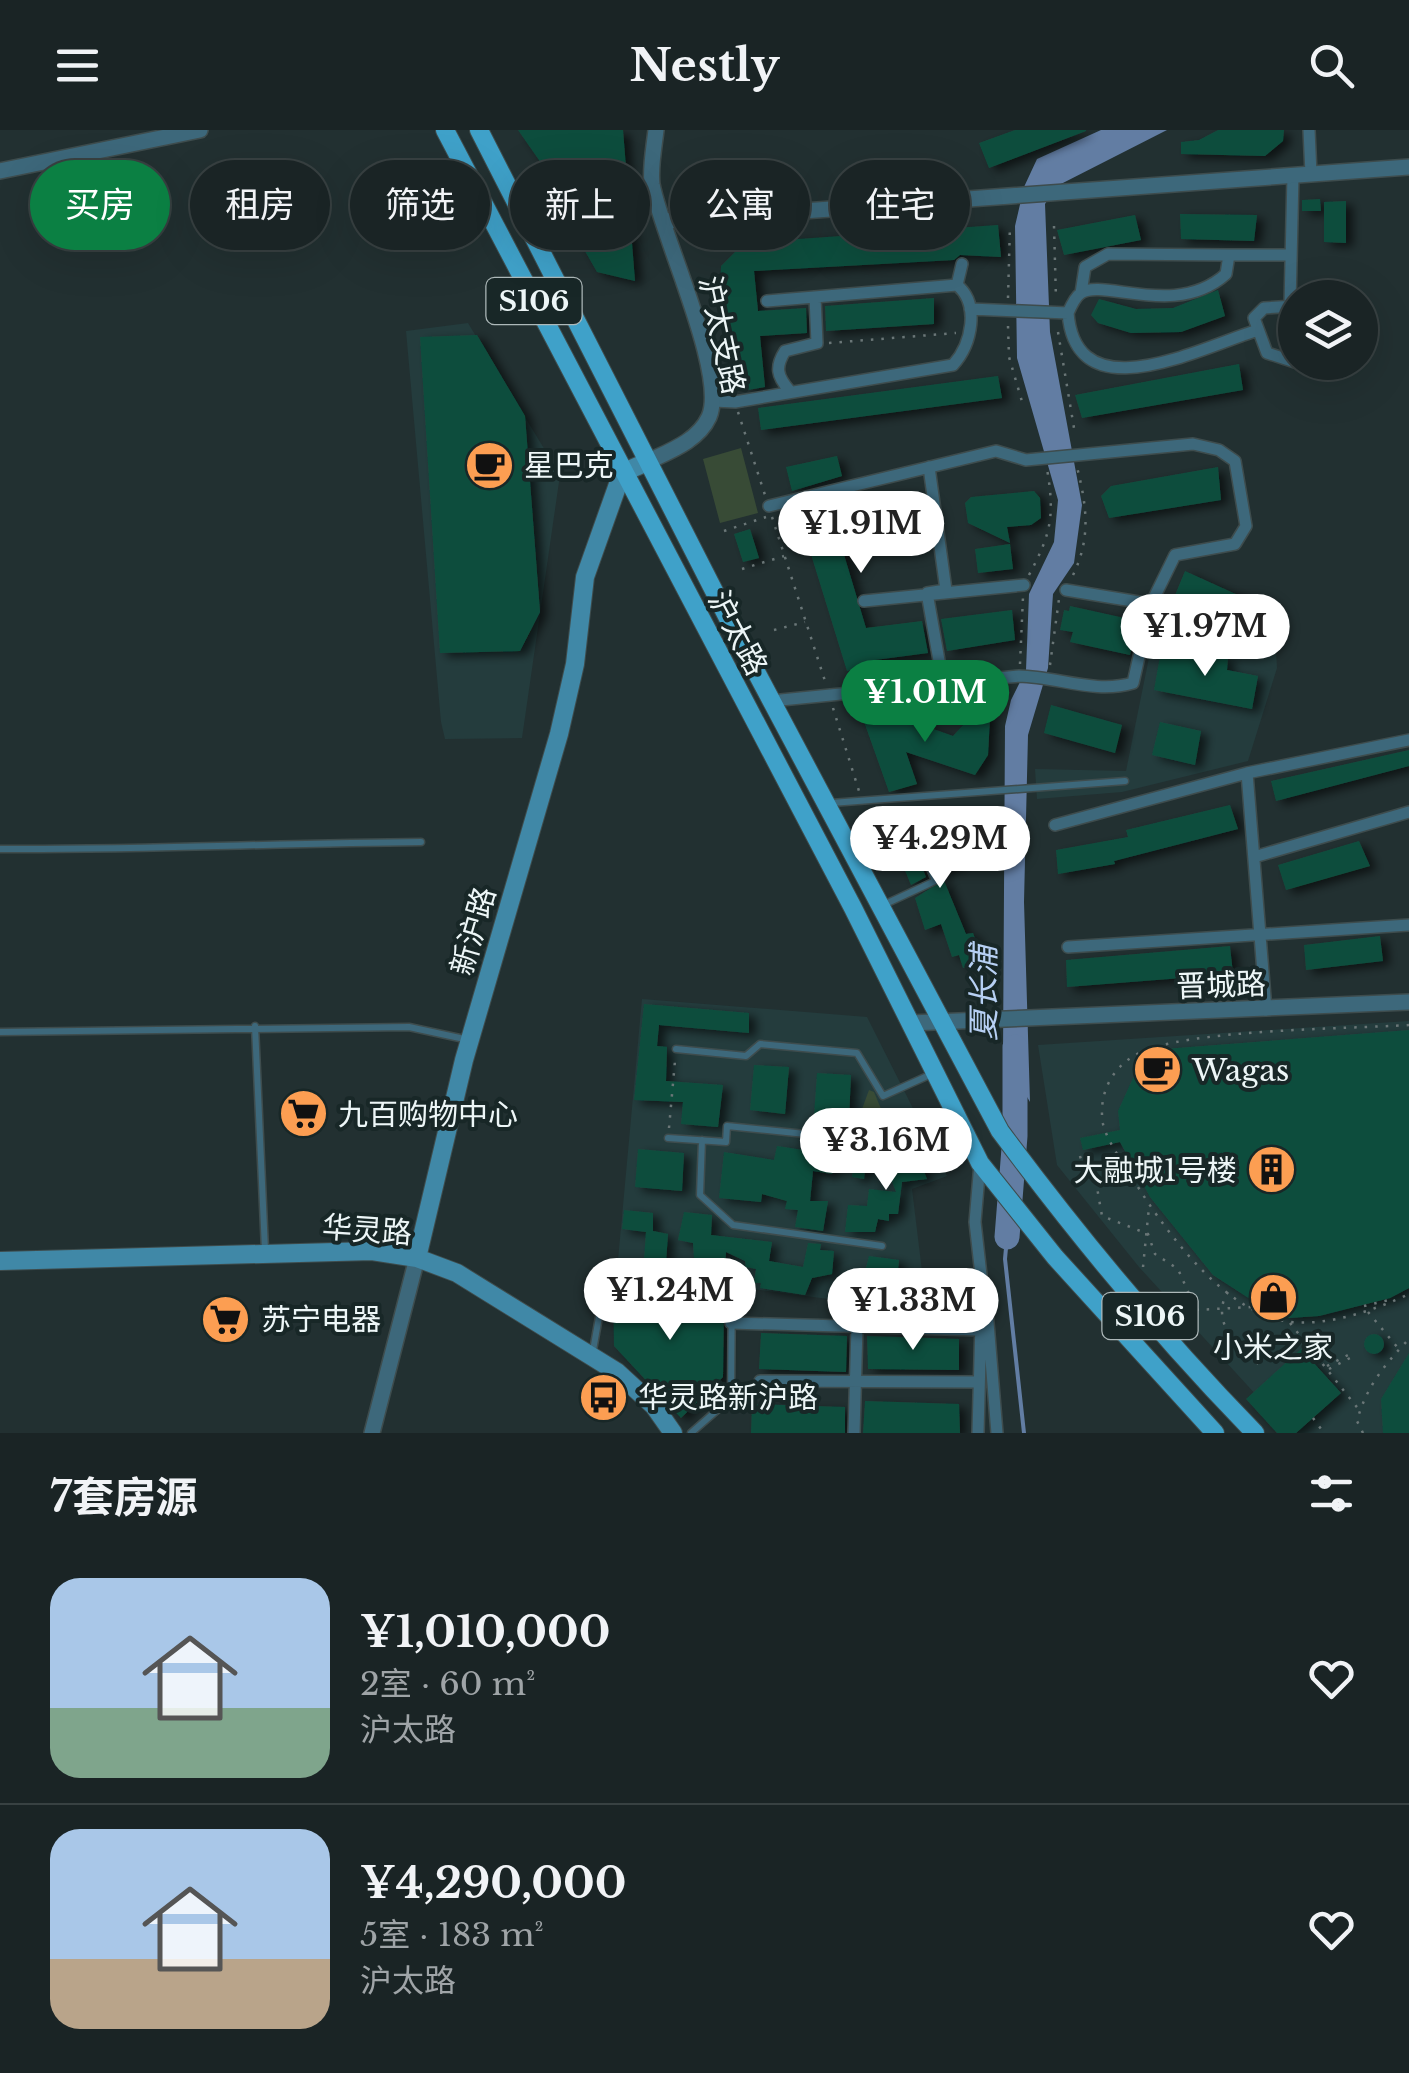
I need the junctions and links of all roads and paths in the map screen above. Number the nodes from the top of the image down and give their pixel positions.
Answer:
1 (200, 130) edge
2 (445, 130) edge
3 (479, 130) edge
4 (656, 130) edge
5 (1309, 130) edge
6 (1409, 167) edge
7 (0, 171) edge
8 (1311, 174) junction
9 (1293, 175) junction
10 (665, 220) junction
11 (1229, 255) junction
12 (1291, 255) junction
13 (962, 264) dead end
14 (1291, 280) edge
15 (957, 285) junction
16 (1081, 293) junction
17 (815, 297) junction
18 (767, 301) dead end
19 (1278, 307) edge
20 (970, 308) junction
21 (1062, 312) junction
22 (1255, 331) junction
23 (969, 332) junction
24 (818, 343) junction
25 (1278, 357) edge
26 (790, 390) junction
27 (713, 401) junction
28 (734, 402) junction
29 (1074, 454) junction
30 (1045, 458) junction
31 (647, 462) junction
32 (929, 467) junction
33 (622, 473) junction
34 (771, 511) junction
35 (724, 531) dead end
36 (785, 556) junction
37 (742, 568) dead end
38 (1024, 586) junction
39 (946, 590) junction
40 (1066, 590) junction
41 (928, 593) junction
42 (864, 601) dead end
43 (1150, 604) junction
44 (806, 622) junction
45 (774, 630) dead end
46 (1020, 676) junction
47 (1049, 676) junction
48 (943, 684) junction
49 (829, 694) junction
50 (771, 701) junction
51 (1409, 740) edge
52 (1248, 773) junction
53 (1125, 781) dead end
54 (862, 801) junction
55 (825, 804) junction
56 (1409, 812) edge
57 (1055, 825) dead end
58 (421, 842) dead end
59 (0, 849) edge
60 (853, 856) junction
61 (1254, 857) junction
62 (880, 906) junction
63 (1409, 925) edge
64 (1260, 937) junction
65 (1068, 947) dead end
66 (1409, 1002) edge
67 (1266, 1010) junction
68 (910, 1024) junction
69 (942, 1025) junction
70 (1409, 1025) edge
71 (255, 1026) junction
72 (0, 1032) edge
73 (470, 1040) junction
74 (676, 1050) joint
75 (935, 1073) junction
76 (954, 1111) junction
77 (668, 1138) joint
78 (702, 1140) junction
79 (1080, 1156) dead end
80 (980, 1163) junction
81 (1150, 1206) junction
82 (1144, 1230) junction
83 (882, 1246) dead end
84 (265, 1254) junction
85 (417, 1258) junction
86 (0, 1261) edge
87 (1143, 1267) dead end
88 (982, 1284) junction
89 (1228, 1290) junction
90 (1409, 1294) edge
91 (1255, 1307) junction
92 (1366, 1308) junction
93 (1220, 1310) junction
94 (1290, 1322) junction
95 (732, 1323) junction
96 (857, 1326) junction
97 (980, 1330) junction
98 (1409, 1339) edge
99 (1399, 1350) junction
100 (1349, 1356) dead end
101 (592, 1357) junction
102 (1264, 1367) dead end
103 (1327, 1368) junction
104 (760, 1381) dead end
105 (856, 1382) junction
106 (978, 1382) junction
107 (1360, 1411) junction
108 (1313, 1418) dead end
109 (372, 1433) edge
110 (674, 1433) edge
111 (691, 1433) edge
112 (854, 1433) edge
113 (978, 1433) edge
114 (997, 1433) edge
115 (1215, 1433) edge
116 (1256, 1433) edge
117 (1324, 1433) edge
118 (1363, 1433) edge

1 - 7 street
2 - 33 main road, 沪太路 / S106
3 - 31 main road, 沪太路 / S106
4 - 10 street, 沪太支路
5 - 8 street
6 - 8 street
8 - 9 street
9 - 10 street
9 - 12 street
10 - 27 street, 沪太支路
11 - 12 street
11 - 16 street
11 - 16 street
12 - 14 street
13 - 15 street
15 - 17 street
15 - 20 street
16 - 21 street
17 - 18 street
17 - 24 street
19 - 22 street
20 - 21 street
20 - 23 street
21 - 22 street
22 - 25 street
23 - 24 path
23 - 26 street
24 - 26 street
26 - 28 street
27 - 28 street
27 - 31 street, 沪太支路
28 - 34 path
29 - 30 street
29 - 40 path
29 - 43 street
30 - 32 street
30 - 38 path
31 - 33 main road
31 - 50 main road, 沪太路 / S106
32 - 34 street
32 - 39 street
33 - 68 main road, 沪太路 / S106
33 - 73 main road, 新沪路
34 - 35 path
34 - 36 path
36 - 37 path
36 - 44 path
38 - 39 street
38 - 46 path
39 - 41 street
40 - 43 street
40 - 47 path
41 - 42 street
41 - 48 street
43 - 47 street
44 - 45 path
44 - 49 path
46 - 47 street
46 - 48 street
48 - 49 street
49 - 50 street
49 - 54 path
50 - 55 main road, 沪太路 / S106
51 - 52 street
52 - 57 street
52 - 61 street
53 - 54 lane
54 - 55 lane
55 - 60 main road, 沪太路 / S106
56 - 61 street
58 - 59 lane
60 - 62 main road, 沪太路 / S106
60 - 62 lane
61 - 64 street
62 - 69 main road, 沪太路 / S106
63 - 64 street
64 - 65 street
64 - 67 street
66 - 67 street, 晋城路
67 - 69 street, 晋城路
68 - 69 street
68 - 75 main road, 沪太路 / S106
69 - 116 main road, 沪太路 / S106
70 - 81 path
71 - 72 lane
71 - 73 lane
71 - 84 lane
73 - 85 main road, 新沪路
74 - 75 lane
74 - 77 path
75 - 76 main road, 沪太路 / S106
76 - 78 lane
76 - 80 main road, 沪太路 / S106
77 - 78 lane
78 - 83 lane
79 - 82 path
80 - 88 street
80 - 115 main road, S106
81 - 82 path
81 - 89 path
82 - 87 path
82 - 93 path
84 - 85 main road, 华灵路
84 - 86 main road, 华灵路
85 - 101 main road, 华灵路
85 - 109 street, 新沪路
88 - 97 street
88 - 114 street
89 - 91 path
89 - 93 path
90 - 92 path
91 - 93 path
91 - 94 path
92 - 94 path
92 - 99 path
93 - 102 path
94 - 103 path
95 - 96 street
95 - 101 lane
95 - 111 lane
96 - 97 street
96 - 105 street
97 - 106 street
98 - 99 path
99 - 107 path
100 - 103 path
101 - 110 main road, 华灵路
103 - 107 path
104 - 105 street
105 - 106 street
105 - 112 street
106 - 113 street
107 - 118 path
108 - 117 path

